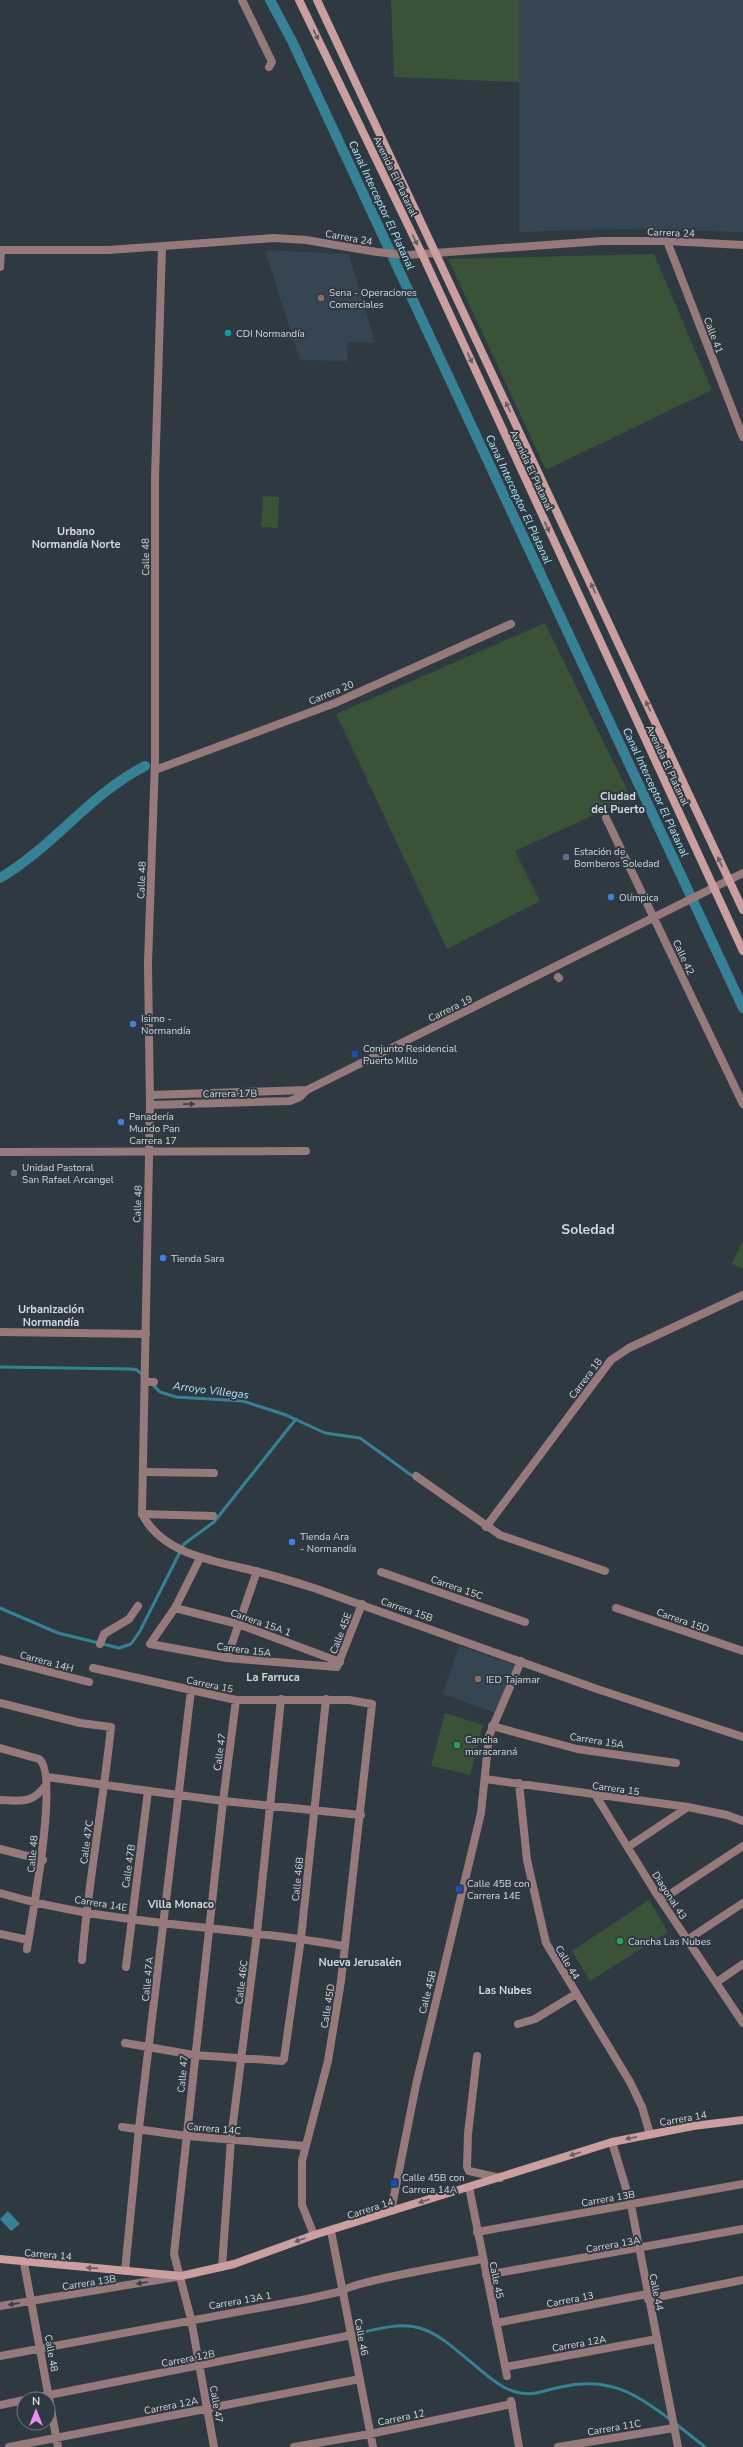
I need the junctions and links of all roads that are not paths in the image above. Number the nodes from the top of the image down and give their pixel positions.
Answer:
1 (242, 0) edge
2 (299, 0) edge
3 (317, 0) edge
4 (269, 67) dead end
5 (667, 241) junction
6 (743, 245) edge
7 (162, 247) junction
8 (0, 250) edge
9 (436, 252) junction
10 (422, 254) junction
11 (0, 267) edge
12 (743, 437) edge
13 (511, 624) dead end
14 (155, 772) junction
15 (606, 818) dead end
16 (743, 874) edge
17 (729, 880) junction
18 (710, 890) junction
19 (743, 910) edge
20 (655, 917) junction
21 (743, 951) edge
22 (150, 1094) junction
23 (298, 1094) junction
24 (743, 1104) edge
25 (150, 1105) junction
26 (149, 1150) junction
27 (306, 1151) dead end
28 (0, 1152) edge
29 (743, 1295) edge
30 (0, 1332) edge
31 (146, 1334) junction
32 (143, 1472) junction
33 (214, 1473) dead end
34 (416, 1476) dead end
35 (142, 1514) junction
36 (213, 1516) dead end
37 (486, 1527) junction
38 (200, 1558) junction
39 (257, 1571) junction
40 (605, 1571) dead end
41 (381, 1572) dead end
42 (362, 1604) junction
43 (138, 1606) dead end
44 (174, 1608) junction
45 (616, 1608) dead end
46 (526, 1622) dead end
47 (238, 1624) junction
48 (100, 1644) dead end
49 (743, 1651) edge
50 (227, 1658) junction
51 (0, 1659) edge
52 (521, 1661) junction
53 (338, 1664) junction
54 (93, 1668) dead end
55 (89, 1682) dead end
56 (191, 1690) junction
57 (281, 1699) junction
58 (326, 1699) junction
59 (236, 1700) junction
60 (0, 1703) edge
61 (372, 1704) joint
62 (492, 1726) junction
63 (743, 1737) edge
64 (0, 1748) edge
65 (676, 1762) dead end
66 (47, 1777) junction
67 (485, 1779) junction
68 (519, 1783) junction
69 (46, 1785) junction
70 (105, 1785) junction
71 (148, 1791) junction
72 (179, 1794) junction
73 (596, 1796) junction
74 (0, 1800) edge
75 (223, 1801) junction
76 (271, 1805) junction
77 (688, 1807) junction
78 (314, 1810) junction
79 (361, 1815) junction
80 (743, 1821) edge
81 (743, 1846) edge
82 (628, 1847) junction
83 (0, 1849) edge
84 (43, 1860) junction
85 (0, 1892) edge
86 (661, 1900) junction
87 (35, 1903) junction
88 (743, 1903) edge
89 (86, 1912) junction
90 (131, 1918) junction
91 (164, 1922) junction
92 (209, 1926) junction
93 (257, 1933) junction
94 (0, 1934) edge
95 (301, 1938) junction
96 (28, 1940) junction
97 (687, 1940) junction
98 (344, 1946) junction
99 (27, 1949) dead end
100 (82, 1960) dead end
101 (743, 1964) edge
102 (126, 1967) dead end
103 (716, 1982) junction
104 (576, 1994) junction
105 (743, 2023) edge
106 (518, 2024) dead end
107 (125, 2043) dead end
108 (150, 2046) junction
109 (194, 2055) junction
110 (477, 2056) dead end
111 (241, 2057) junction
112 (743, 2120) edge
113 (122, 2127) dead end
114 (139, 2128) junction
115 (650, 2134) junction
116 (186, 2136) junction
117 (231, 2139) junction
118 (612, 2142) junction
119 (305, 2146) junction
120 (500, 2178) junction
121 (743, 2184) edge
122 (469, 2187) junction
123 (630, 2204) junction
124 (391, 2211) junction
125 (743, 2230) edge
126 (331, 2231) junction
127 (477, 2232) junction
128 (314, 2235) junction
129 (639, 2249) junction
130 (0, 2259) edge
131 (482, 2260) junction
132 (24, 2263) junction
133 (222, 2267) junction
134 (125, 2270) junction
135 (486, 2275) junction
136 (181, 2276) junction
137 (743, 2280) edge
138 (343, 2291) junction
139 (648, 2297) junction
140 (33, 2301) junction
141 (0, 2306) edge
142 (191, 2319) junction
143 (496, 2323) junction
144 (352, 2335) junction
145 (657, 2339) junction
146 (41, 2348) junction
147 (0, 2356) edge
148 (200, 2366) junction
149 (505, 2367) junction
150 (507, 2376) dead end
151 (360, 2379) junction
152 (48, 2391) edge
153 (56, 2394) edge
154 (16, 2402) edge
155 (0, 2405) edge
156 (208, 2408) junction
157 (674, 2428) junction
158 (56, 2431) edge
159 (370, 2434) junction
160 (57, 2437) junction
161 (9, 2447) edge
162 (58, 2447) edge
163 (214, 2447) edge
164 (294, 2447) edge
165 (373, 2447) edge
166 (520, 2447) edge
167 (558, 2447) edge
168 (678, 2447) edge

1 - 4 street
2 -> 10 main road, Avenida El Platanal
3 - 9 main road, Avenida El Platanal
5 - 6 street, Carrera 24
5 - 9 street, Carrera 24
5 - 12 street, Calle 41
7 - 8 street, Carrera 24
7 - 10 street, Carrera 24
7 - 14 street, Calle 48
8 - 11 street
9 - 10 street, Carrera 24
17 -> 9 main road, Avenida El Platanal
10 -> 18 main road, Avenida El Platanal
13 - 14 street, Carrera 20
14 - 22 street, Calle 48
15 - 20 street, Calle 42
16 - 17 street, Carrera 19
17 - 18 street, Carrera 19
17 - 19 main road, Avenida El Platanal
18 - 20 street, Carrera 19
18 - 21 main road, Avenida El Platanal
20 - 23 street, Carrera 19
20 - 24 street, Calle 42
22 - 23 street
22 - 25 street, Calle 48
25 -> 23 street, Carrera 17B
25 - 26 street, Calle 48
26 - 27 street, Carrera 17
26 - 28 street, Carrera 17
26 - 31 street, Calle 48
29 - 37 street, Carrera 18
30 - 31 street
31 - 32 street, Calle 48
32 - 33 street
32 - 35 street, Calle 48
34 - 37 street
35 - 36 street
35 - 38 street, Carrera 15B
37 - 40 street
38 - 39 street, Carrera 15B
38 - 44 street
39 - 42 street, Carrera 15B
39 - 47 street
41 - 46 street, Carrera 15C
42 - 52 street, Carrera 15B
42 - 53 street, Calle 45E
43 - 48 street
44 - 47 street, Carrera 15A 1
44 - 50 street, Carrera 15A
45 - 49 street, Carrera 15D
47 - 50 street
47 - 53 street, Carrera 15A 1
50 - 53 street, Carrera 15A
51 - 55 street, Carrera 14H
52 - 62 street, Calle 45B
52 - 63 street, Carrera 15B
54 - 56 street, Carrera 15
56 - 59 street, Carrera 15
56 - 72 street, Calle 47A
57 - 58 street, Carrera 15
57 - 59 street, Carrera 15
57 - 76 street, Calle 46C
58 - 61 street, Carrera 15
58 - 78 street, Calle 46B
59 - 75 street, Calle 47
60 - 70 street, Calle 47C
61 - 79 street, Calle 45D
62 - 65 street, Carrera 15A
62 - 67 street, Calle 45B
64 - 66 street, Calle 48
66 - 69 street, Calle 48
66 - 70 street
67 - 68 street, Carrera 15
67 - 124 street, Calle 45B
68 - 73 street, Carrera 15
68 - 104 street, Calle 44
69 - 74 street
69 - 84 street, Calle 48
70 - 71 street
70 - 89 street, Calle 47C
71 - 72 street
71 - 90 street, Calle 47B
72 - 75 street
72 - 91 street, Calle 47A
73 - 77 street, Carrera 15
73 - 82 street, Diagonal 43
75 - 76 street
75 - 92 street, Calle 47
76 - 78 street
76 - 93 street, Calle 46C
77 - 80 street, Carrera 15
77 - 82 street
78 - 79 street
78 - 95 street, Calle 46B
79 - 98 street, Calle 45D
81 - 86 street
82 - 86 street, Diagonal 43
83 - 84 street
84 - 87 street, Calle 48
85 - 87 street, Carrera 14E
86 - 97 street, Diagonal 43
87 - 89 street, Carrera 14E
87 - 96 street, Calle 48
88 - 97 street
89 - 90 street, Carrera 14E
89 - 100 street, Calle 47C
90 - 91 street, Carrera 14E
90 - 102 street, Calle 47B
91 - 92 street, Carrera 14E
91 - 108 street, Calle 47A
92 - 93 street, Carrera 14E
92 - 109 street, Calle 47
93 - 95 street, Carrera 14E
93 - 111 street, Calle 46C
94 - 96 street
95 - 98 street, Carrera 14E
95 - 111 street, Calle 46B
96 - 99 street, Calle 48
97 - 103 street, Diagonal 43
98 - 119 street, Calle 45D
101 - 103 street
103 - 105 street, Diagonal 43
104 - 106 street
104 - 115 street, Calle 44
107 - 108 street
108 - 109 street
108 - 114 street, Calle 47A
109 - 111 street
109 - 116 street, Calle 47
110 - 120 street
111 - 117 street, Calle 46C
112 - 115 main road, Carrera 14
113 - 114 street, Carrera 14C
114 - 116 street, Carrera 14C
114 - 134 street, Calle 47A
115 -> 118 main road, Carrera 14
116 - 117 street, Carrera 14C
116 - 136 street, Calle 47
117 - 119 street, Carrera 14C
117 - 133 street, Calle 46C
118 -> 120 main road, Carrera 14
118 - 123 street, Calle 44
119 - 128 street, Calle 45D
120 - 122 main road, Carrera 14
121 - 123 street, Carrera 13B
122 -> 124 main road, Carrera 14
122 - 127 street, Calle 45
123 - 127 street, Carrera 13B
123 - 129 street, Calle 44
124 - 126 main road, Carrera 14
125 - 129 street, Carrera 13A
126 - 128 main road, Carrera 14
126 - 138 street, Calle 46
127 - 131 street, Calle 45
128 -> 133 main road, Carrera 14
129 - 135 street, Carrera 13A
129 - 139 street, Calle 44
130 - 132 main road, Carrera 14
131 - 135 street, Calle 45
131 - 138 street, Carrera 13A 1
134 -> 132 main road, Carrera 14
132 - 140 street, Calle 48
133 - 136 main road, Carrera 14
134 - 136 main road, Carrera 14
135 - 143 street, Calle 45
136 -> 140 street, Carrera 13B
136 - 142 street, Calle 47
137 - 139 street, Carrera 13
138 - 142 street, Carrera 13A 1
138 - 144 street, Calle 46
139 - 143 street, Carrera 13
139 - 145 street, Calle 44
140 -> 141 street, Carrera 13B
140 - 146 street, Calle 48
142 - 146 street, Carrera 13A 1
142 - 148 street, Calle 47
143 - 149 street, Calle 45
144 - 148 street, Carrera 12B
144 - 151 street, Calle 46
145 - 149 street, Carrera 12A
145 - 157 street, Calle 44
146 - 147 street, Carrera 13A 1
146 - 152 street, Calle 48
148 - 153 street, Carrera 12B
148 - 156 street, Calle 47
149 - 150 street, Calle 45
151 - 156 street, Carrera 12A
151 - 159 street, Calle 46
154 - 155 street
156 - 160 street, Carrera 12A
156 - 163 street, Calle 47
157 - 167 street, Carrera 11C
157 - 168 street, Calle 44
158 - 160 street, Calle 48
159 - 164 street, Carrera 12
159 - 165 street, Calle 46
159 - 166 street, Carrera 12
160 - 161 street, Carrera 12A
160 - 162 street, Calle 48

